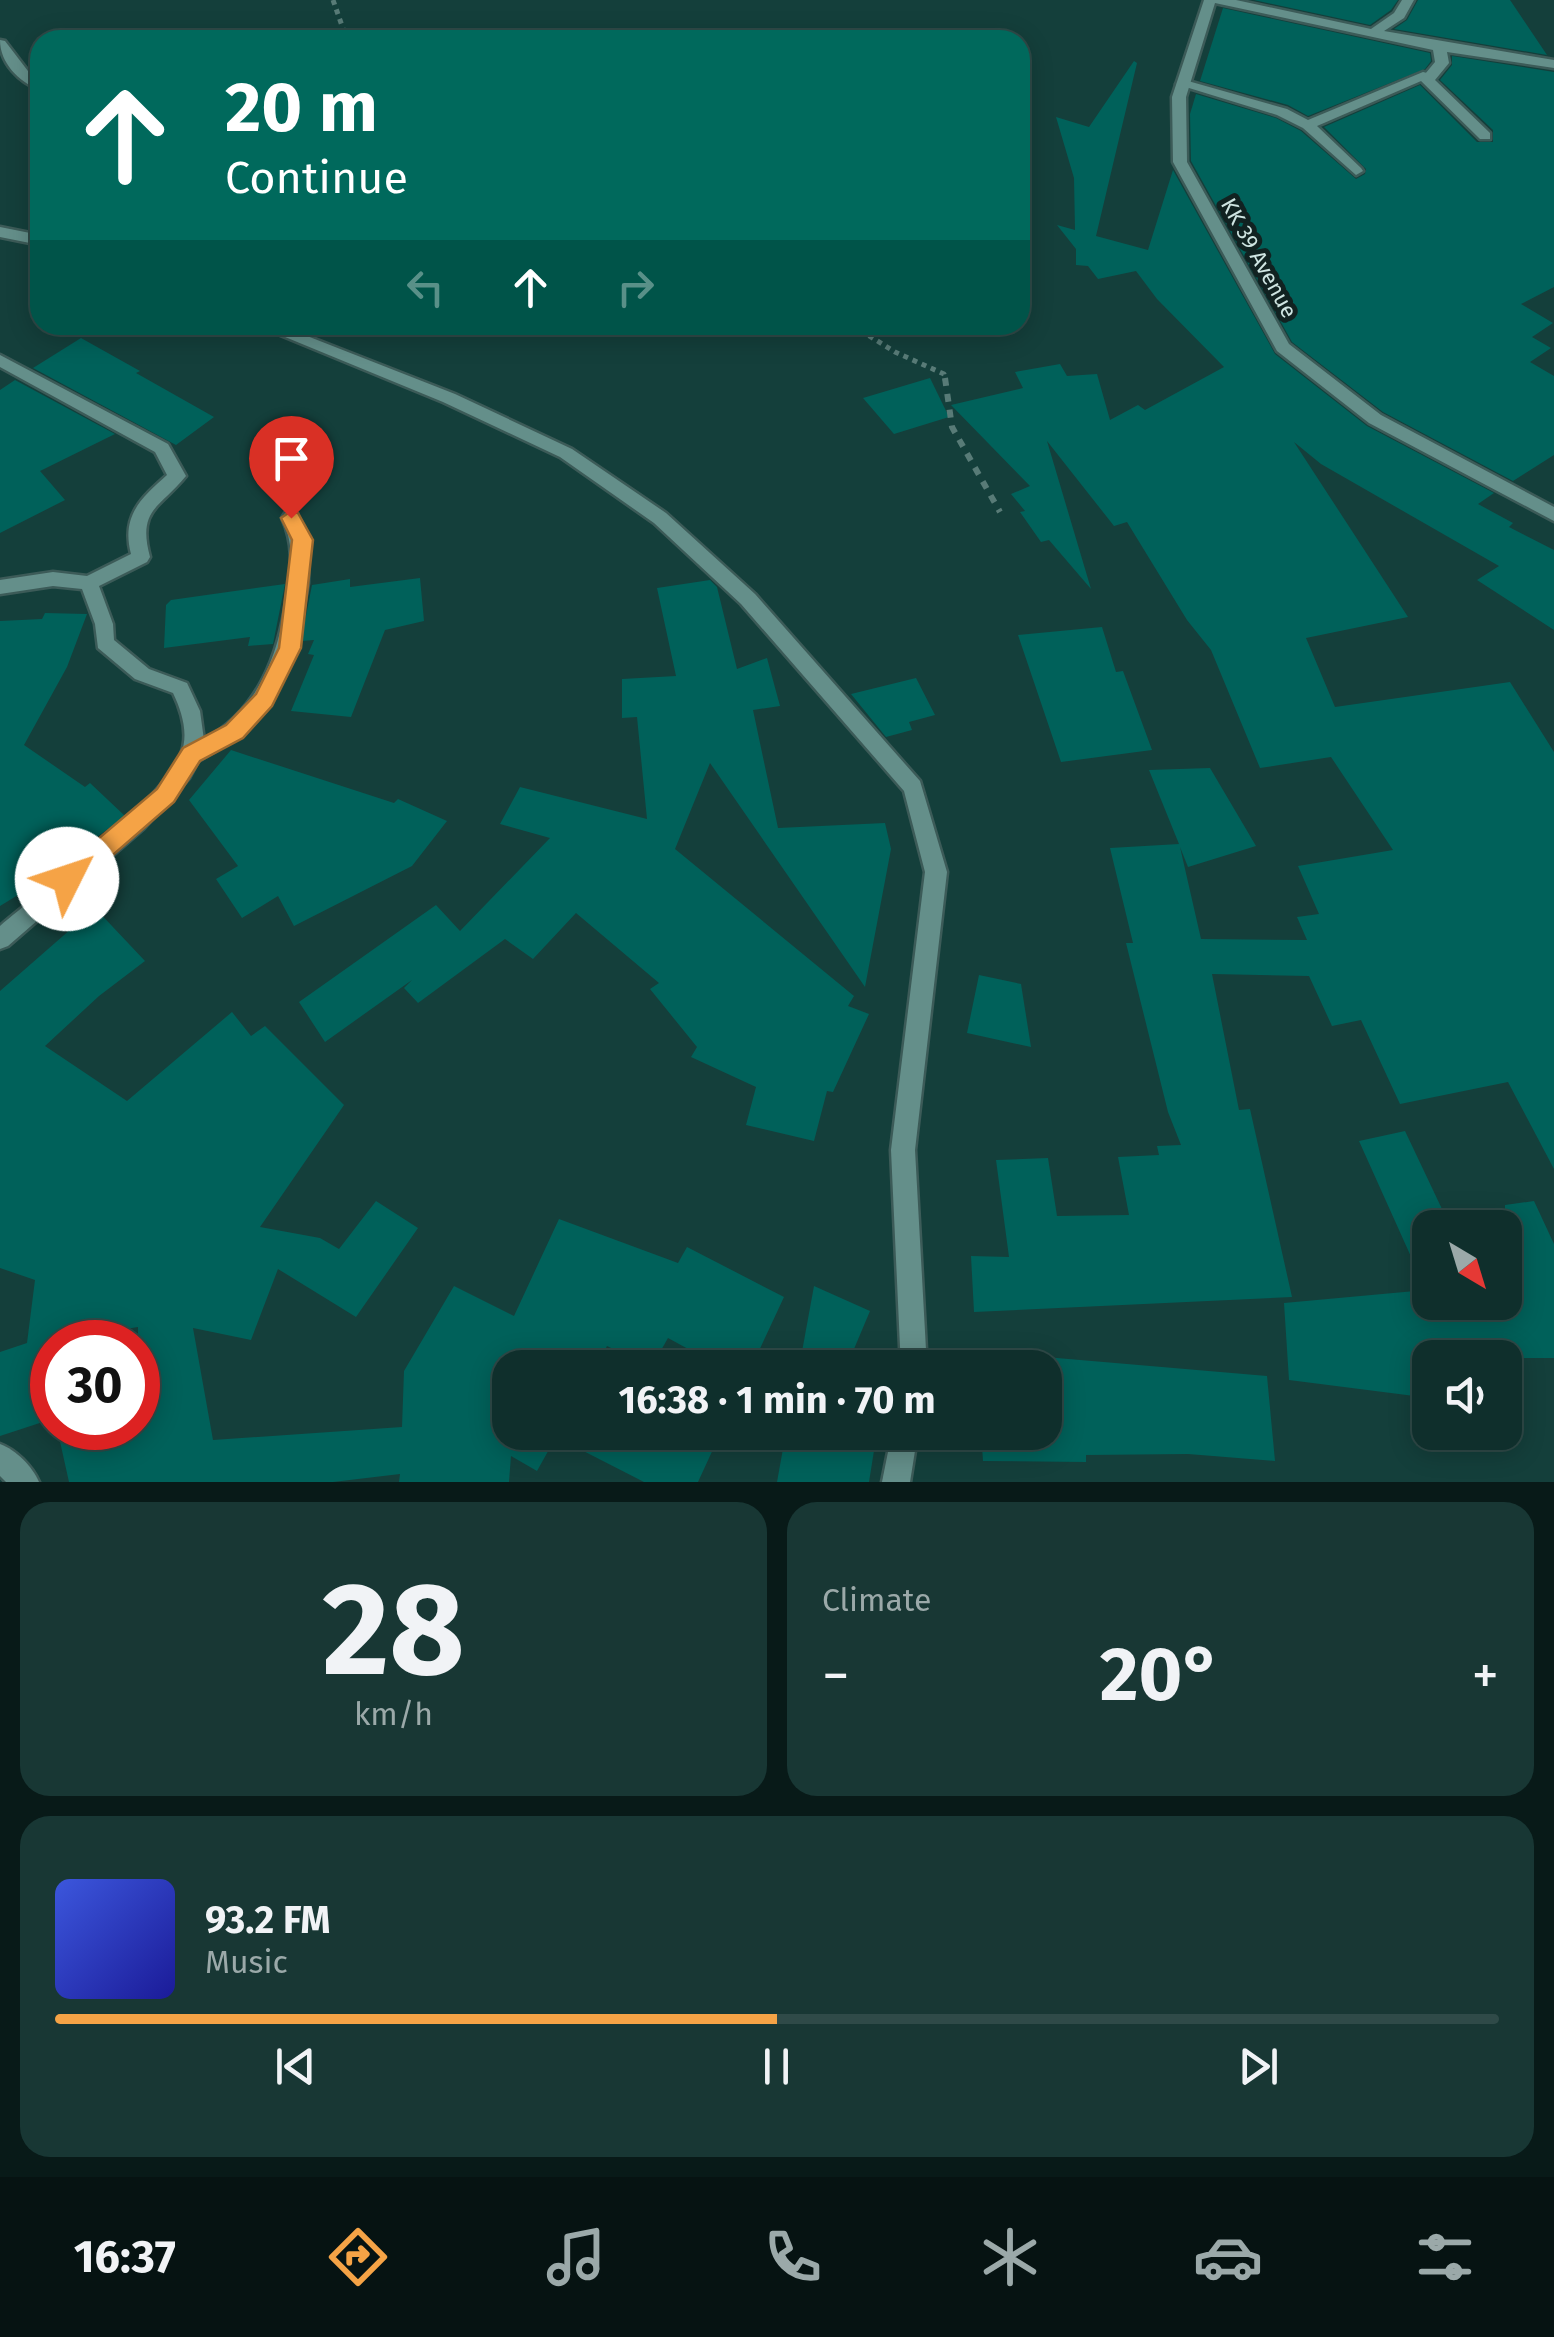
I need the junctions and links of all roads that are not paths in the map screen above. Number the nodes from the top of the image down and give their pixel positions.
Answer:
1 (1210, 0) edge
2 (1218, 0) edge
3 (1408, 0) edge
4 (1376, 31) junction
5 (1439, 47) junction
6 (2, 48) edge
7 (1554, 64) edge
8 (1428, 75) junction
9 (30, 80) edge
10 (1183, 84) junction
11 (1308, 125) junction
12 (1484, 136) dead end
13 (1356, 171) dead end
14 (0, 232) edge
15 (30, 238) edge
16 (289, 335) edge
17 (0, 360) edge
18 (1554, 515) edge
19 (291, 518) dead end
20 (90, 583) junction
21 (0, 587) edge
22 (192, 755) junction
23 (0, 939) edge
24 (913, 1350) edge
25 (902, 1450) edge
26 (0, 1458) edge
27 (25, 1482) edge
28 (896, 1482) edge

1 - 10 street, KK 39 Avenue
2 - 4 street
3 - 4 street
4 - 5 street
5 - 7 street
5 - 8 street
6 - 9 street
8 - 11 street
8 - 12 street
10 - 11 street
10 - 18 street, KK 39 Avenue
11 - 13 street
14 - 15 street
16 - 24 street
17 - 20 street
19 - 22 street
20 - 21 street
20 - 22 street
22 - 23 street
25 - 28 street
26 - 27 street

